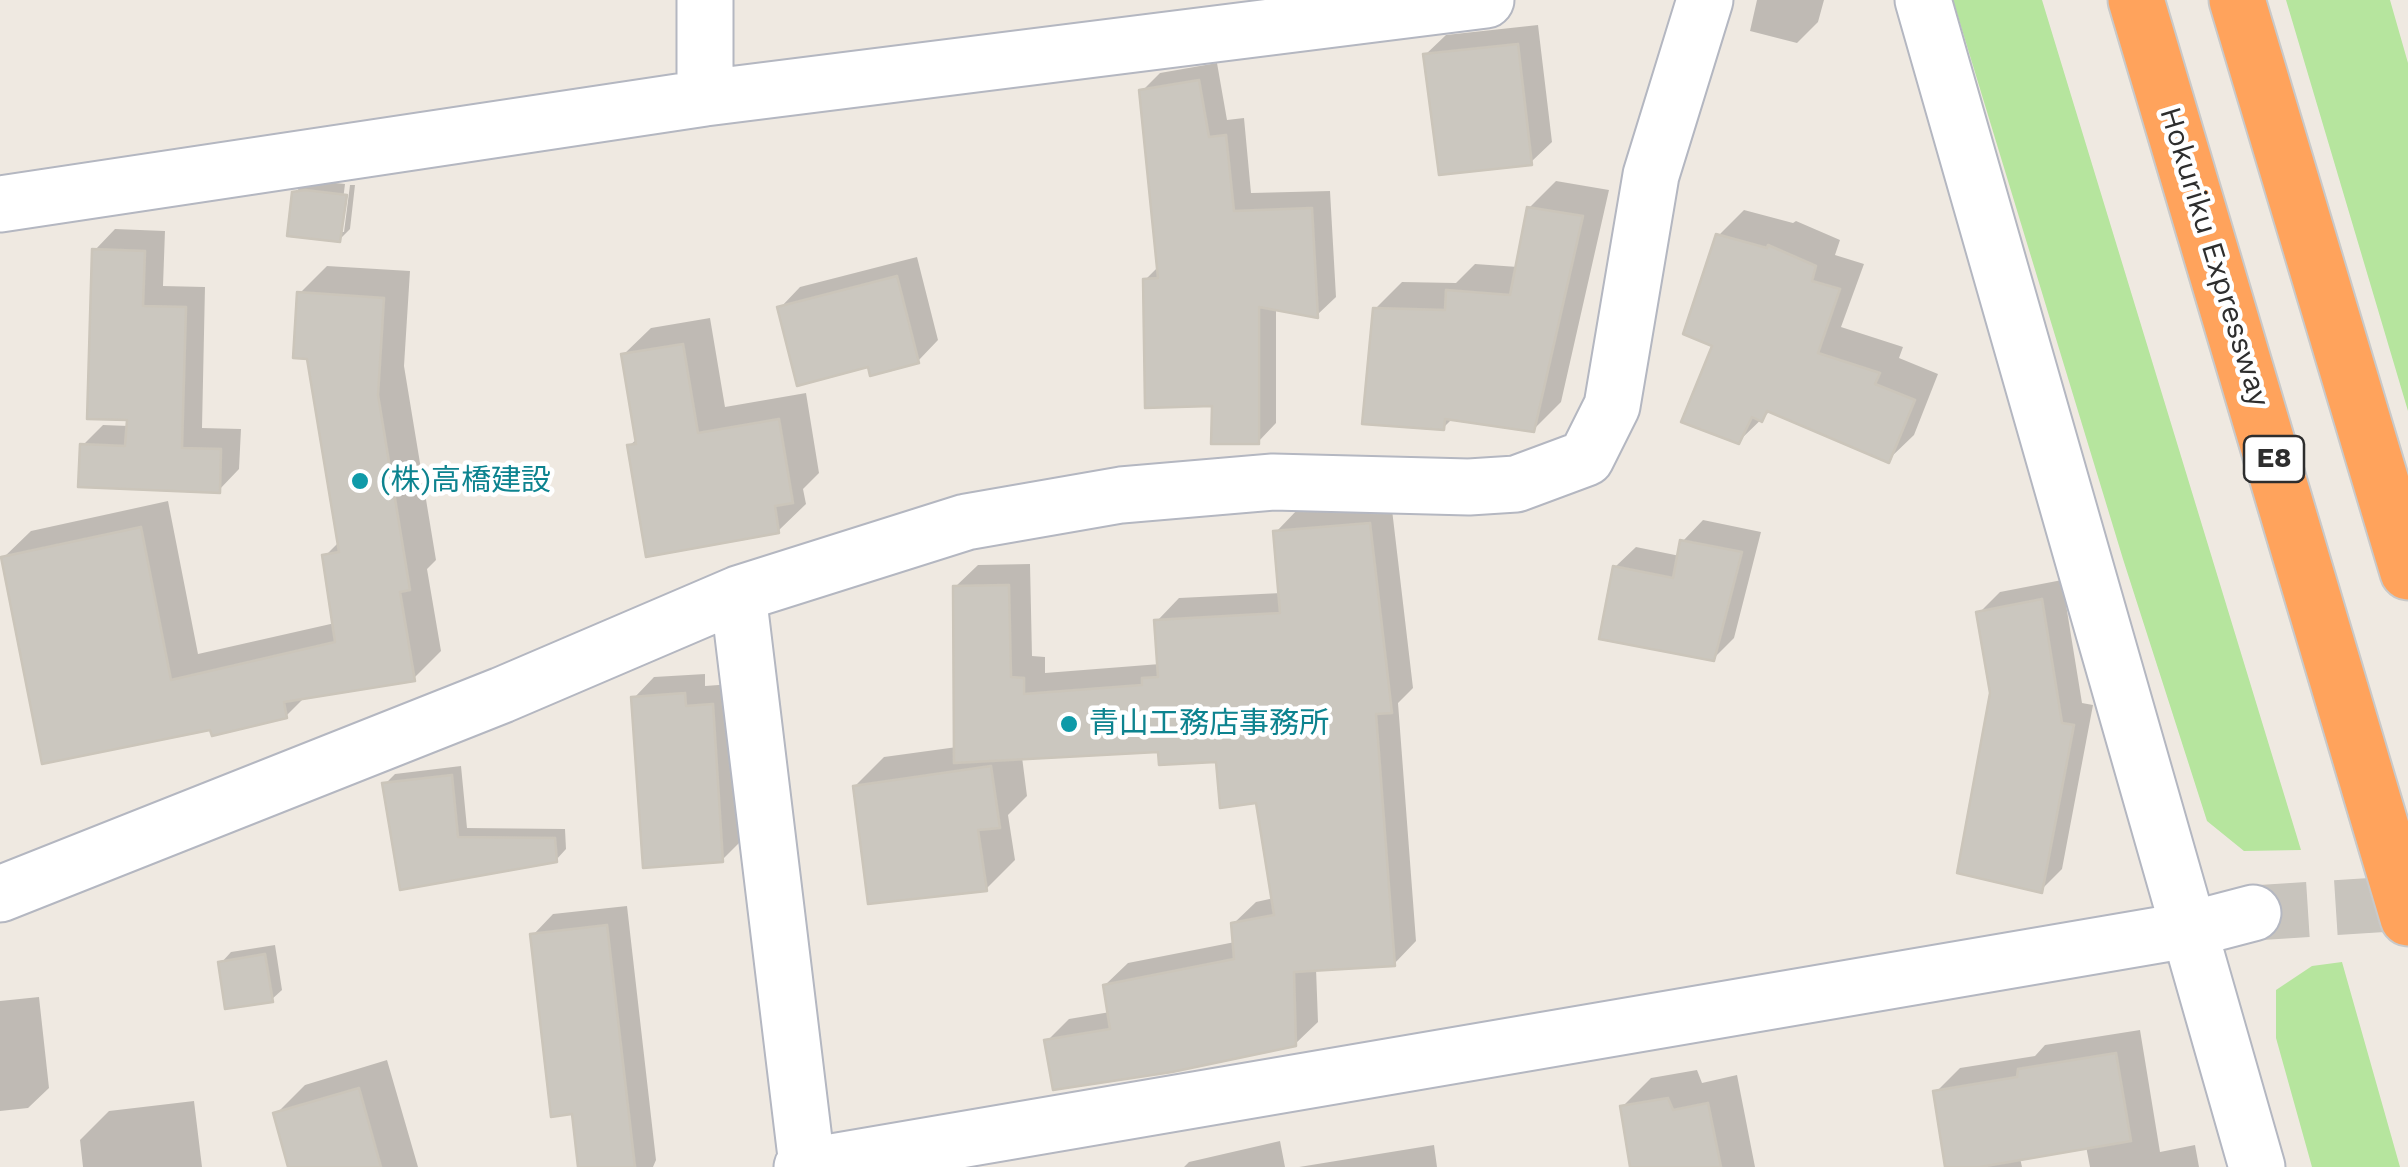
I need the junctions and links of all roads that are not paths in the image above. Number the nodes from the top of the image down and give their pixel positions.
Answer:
1 (704, 0) edge
2 (1486, 0) edge
3 (1705, 0) edge
4 (1923, 0) edge
5 (2136, 0) edge
6 (2237, 0) edge
7 (705, 98) junction
8 (0, 204) edge
9 (2408, 572) edge
10 (738, 594) junction
11 (0, 894) edge
12 (2253, 913) tunnel mouth
13 (2408, 918) edge
14 (2188, 930) junction
15 (804, 1166) edge
16 (2256, 1167) edge

1 - 7 street
2 - 7 street
3 - 10 street
4 - 14 street
5 - 13 highway, Hokuriku Expressway / E8
6 - 9 highway
7 - 8 street
10 - 11 street
10 - 15 street
12 - 14 street
14 - 15 street
14 - 16 street

